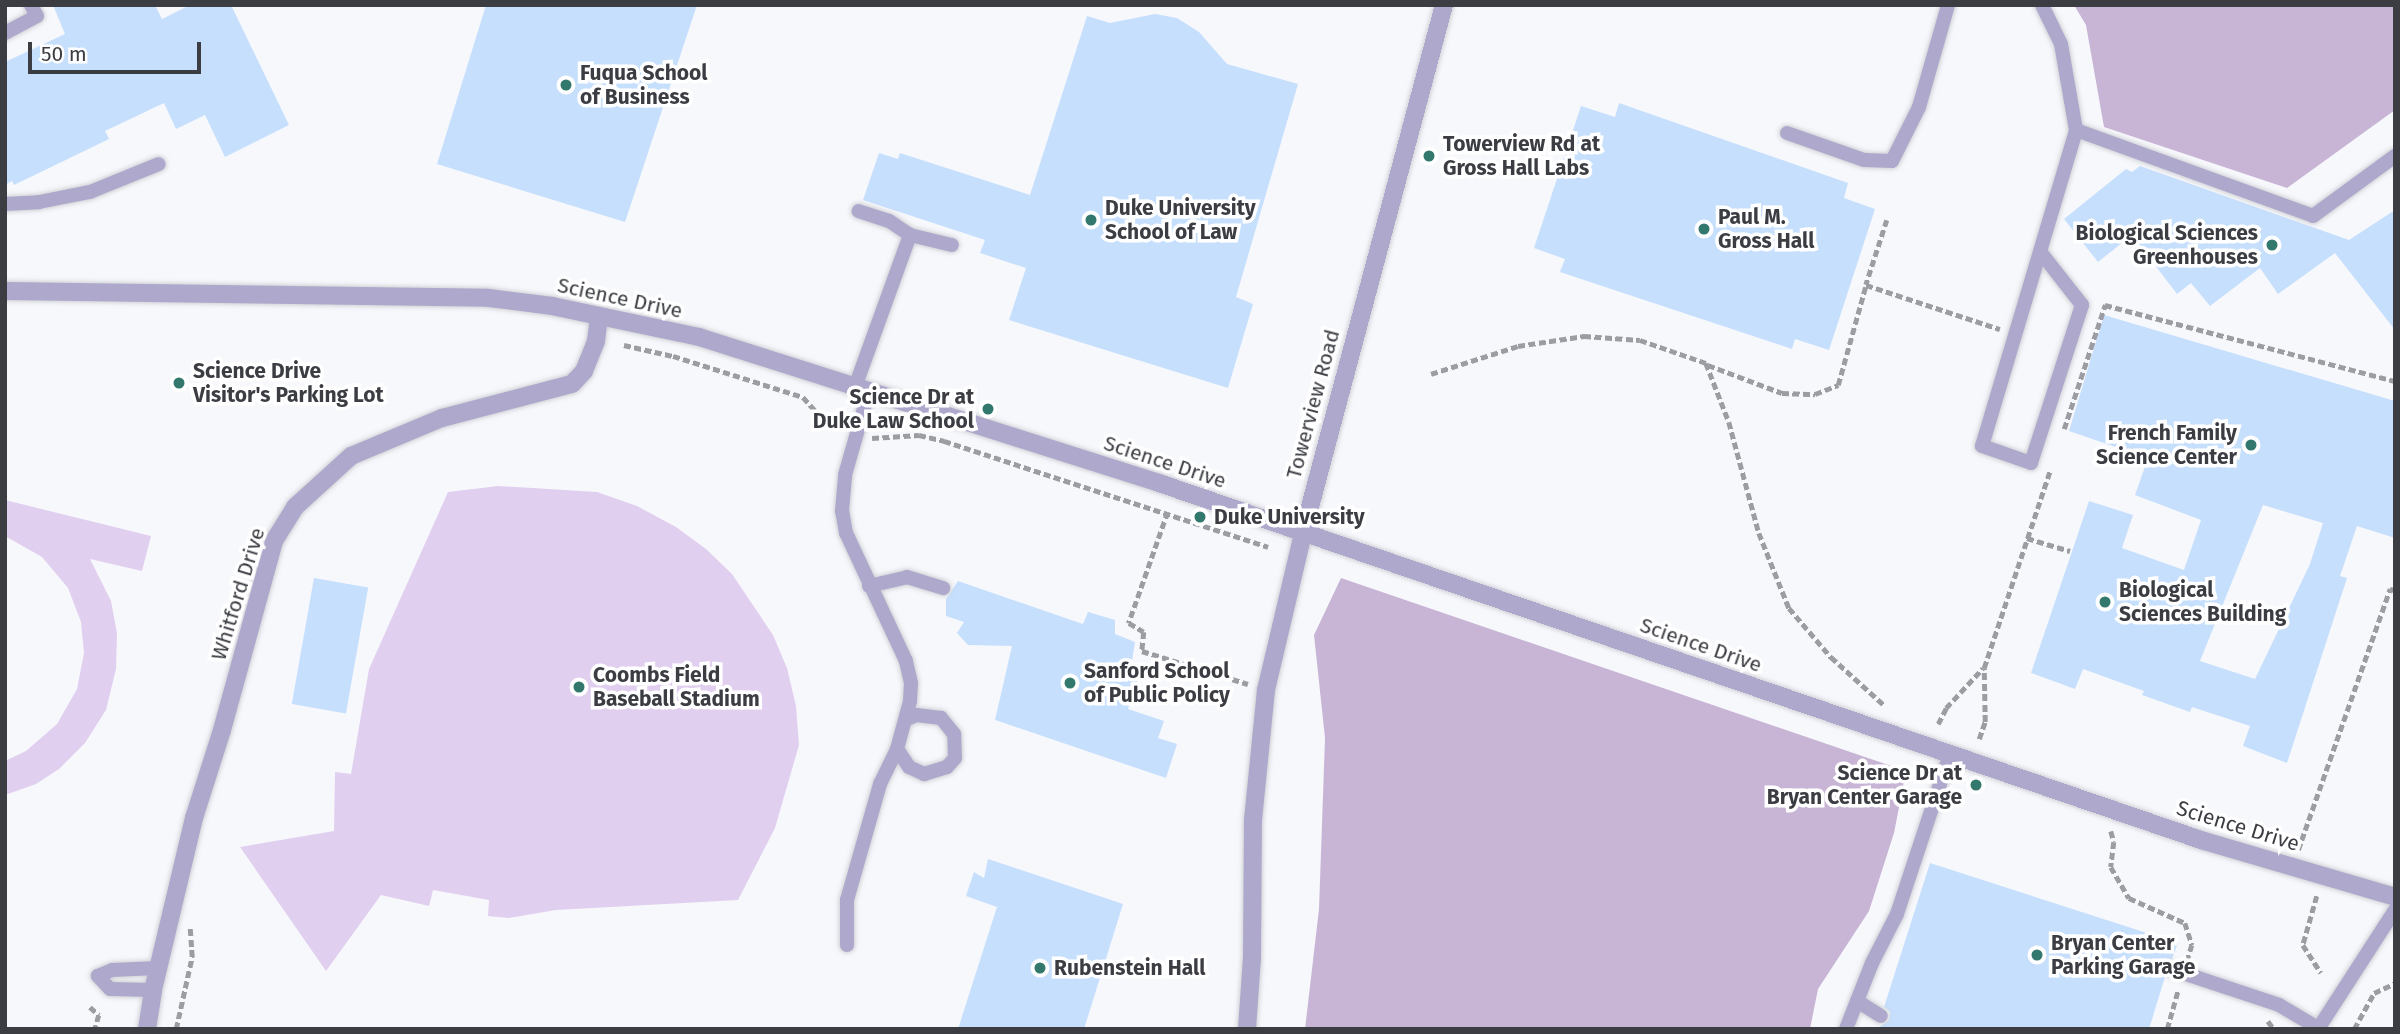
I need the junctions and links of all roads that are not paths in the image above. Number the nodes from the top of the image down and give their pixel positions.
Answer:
1 (31, 5) edge
2 (1444, 5) edge
3 (1948, 5) edge
4 (2042, 5) edge
5 (5, 33) edge
6 (2076, 130) junction
7 (1787, 133) dead end
8 (2395, 156) edge
9 (159, 164) dead end
10 (5, 204) edge
11 (859, 211) dead end
12 (910, 234) junction
13 (952, 245) dead end
14 (2042, 254) junction
15 (5, 291) edge
16 (599, 316) junction
17 (862, 389) junction
18 (1303, 533) junction
19 (869, 586) junction
20 (943, 588) dead end
21 (907, 719) junction
22 (897, 749) junction
23 (1950, 754) junction
24 (2395, 897) edge
25 (2395, 910) edge
26 (847, 945) dead end
27 (158, 968) junction
28 (2168, 968) dead end
29 (153, 990) junction
30 (1857, 1001) junction
31 (1881, 1016) dead end
32 (2318, 1028) edge
33 (147, 1029) edge
34 (1247, 1029) edge
35 (1846, 1029) edge

1 - 5 lane
2 - 18 street, Towerview Road
3 - 7 lane
4 - 6 lane
6 - 8 lane
6 - 14 lane
9 - 10 lane
11 - 12 lane
12 - 13 lane
12 - 17 lane
14 - 14 lane
15 - 16 street, Science Drive
16 - 17 street, Science Drive
16 - 27 street, Whitford Drive
17 - 18 street, Science Drive
17 - 19 lane
18 - 23 street, Science Drive
18 - 34 street, Towerview Road
19 - 20 lane
19 - 21 lane
21 - 22 lane
21 - 22 lane
22 - 26 lane
23 - 24 street, Science Drive
23 - 30 lane
25 - 32 lane
27 - 29 street, Whitford Drive
27 - 29 lane
28 - 32 lane
29 - 33 street, Whitford Drive
30 - 31 lane
30 - 35 lane

